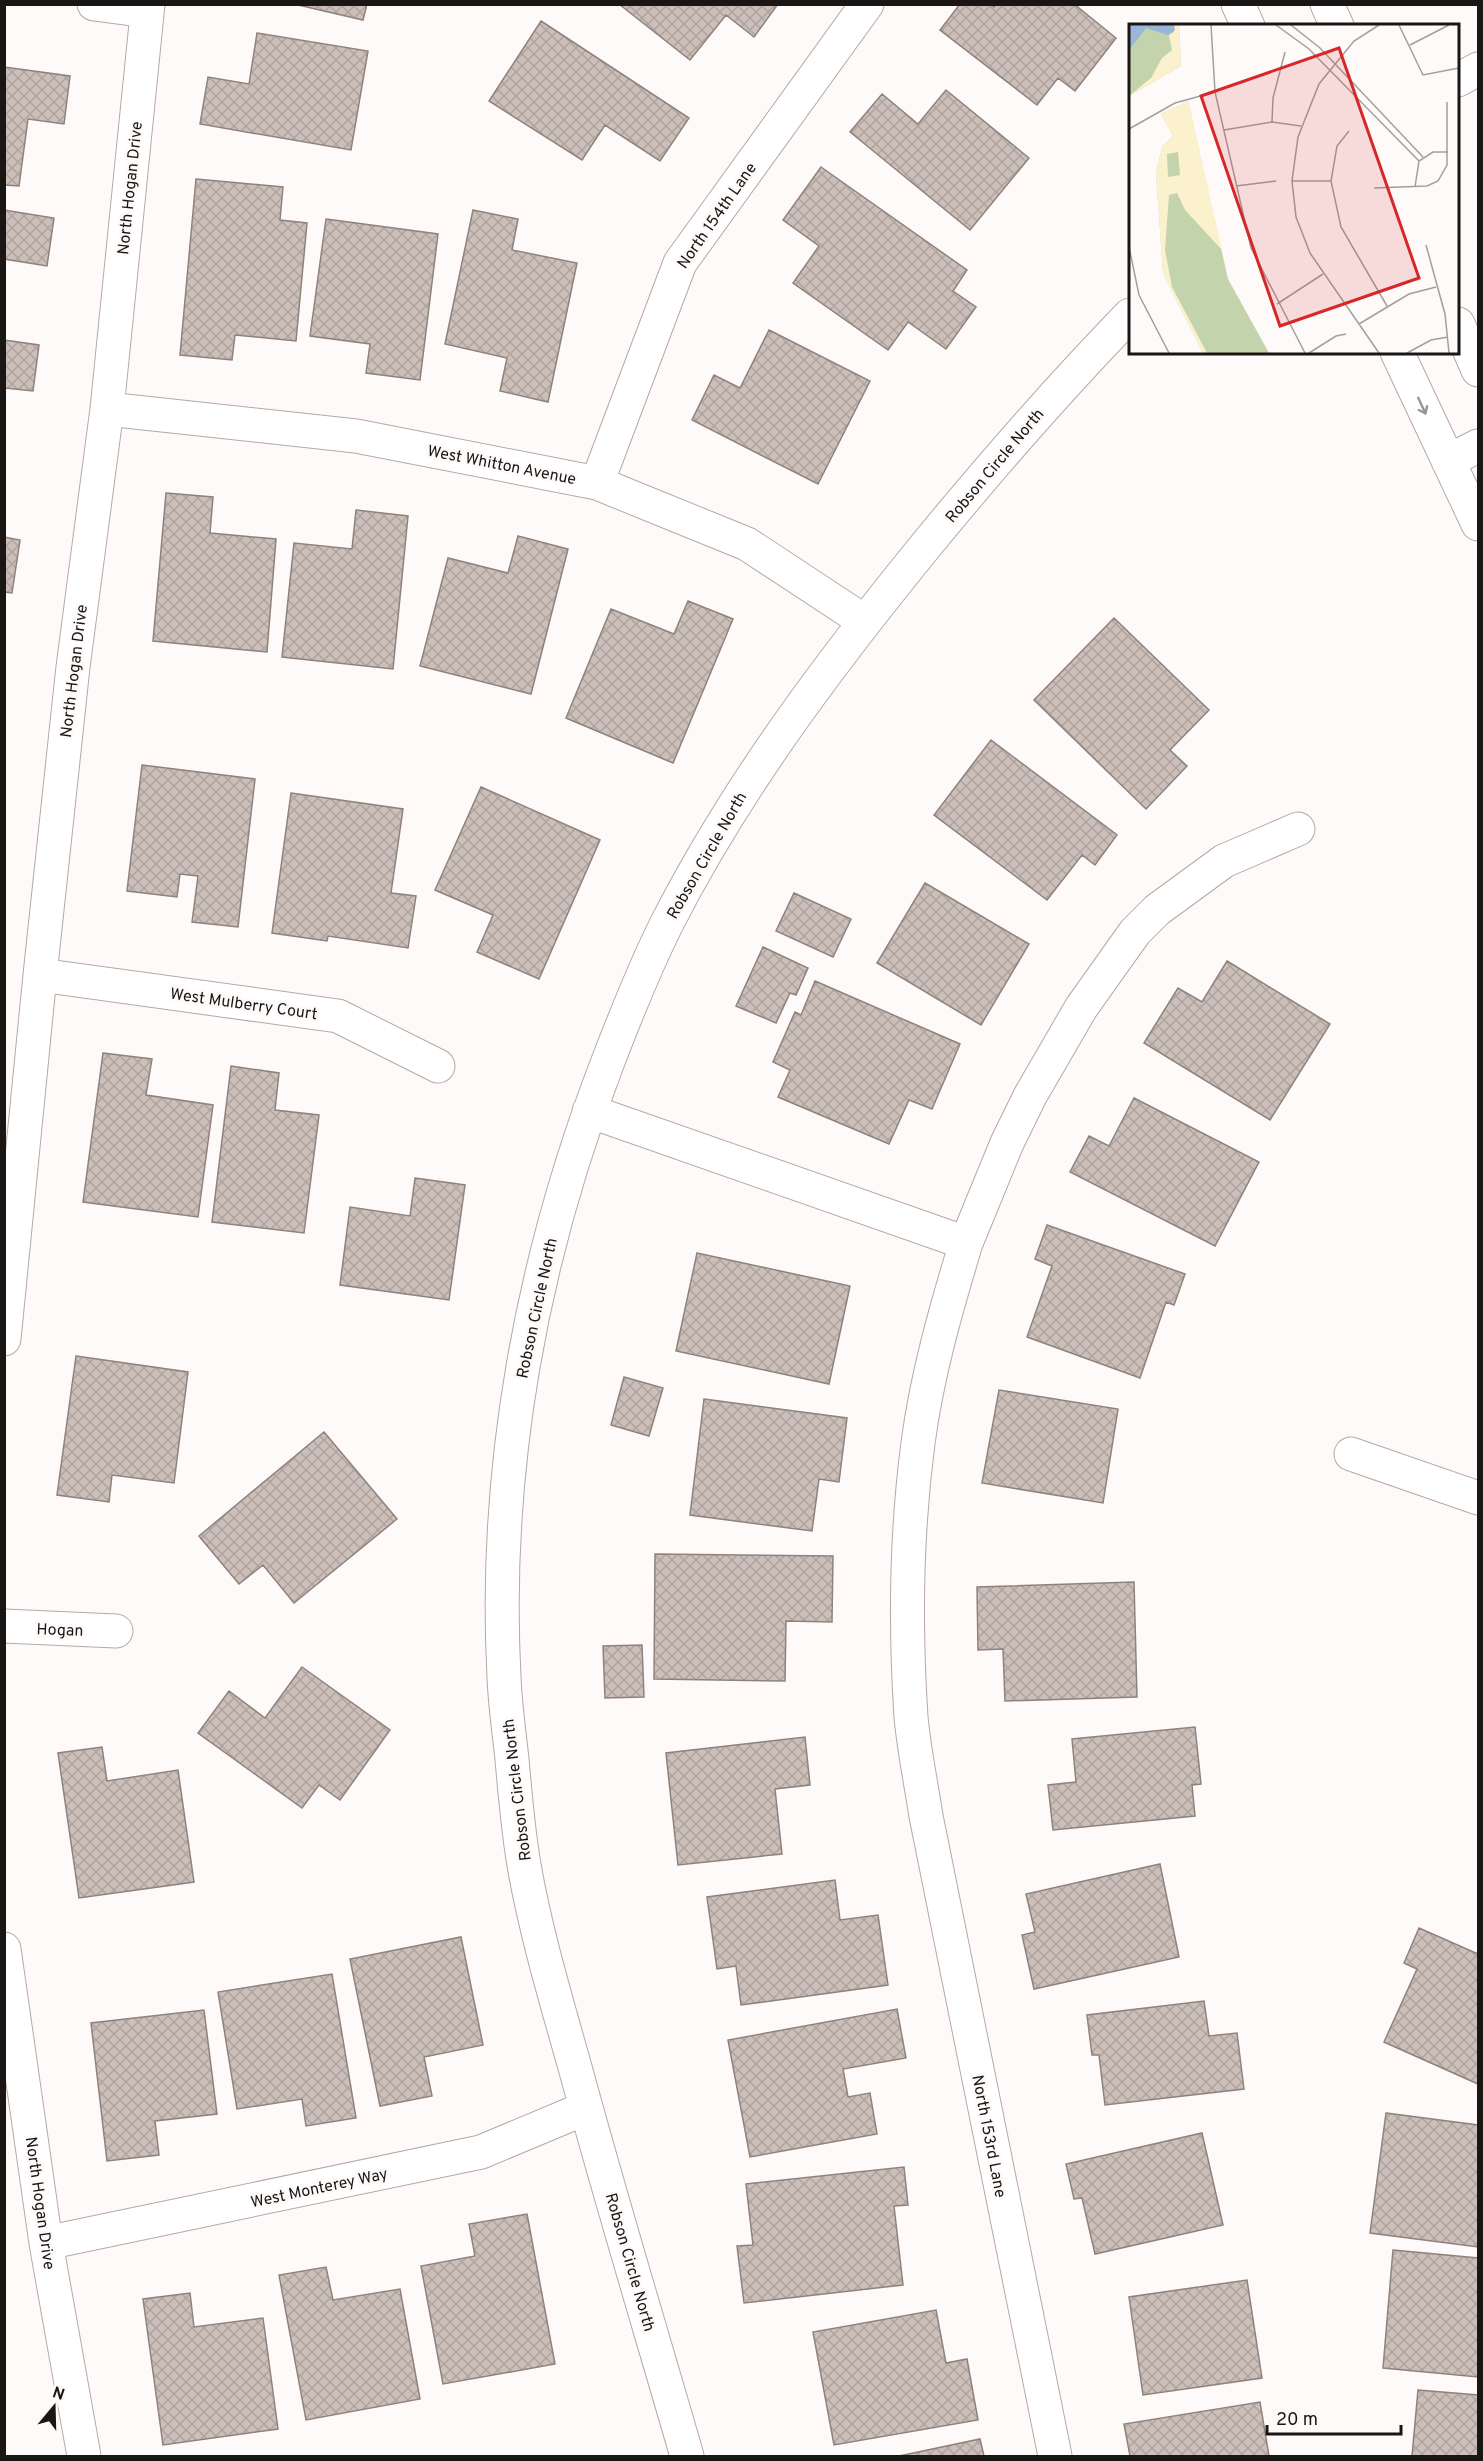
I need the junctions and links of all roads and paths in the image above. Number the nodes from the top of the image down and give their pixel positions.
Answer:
1 (94, 4) edge
2 (867, 4) edge
3 (1238, 4) edge
4 (1327, 4) edge
5 (147, 8) edge
6 (1247, 24) edge
7 (1336, 24) edge
8 (1479, 69) edge
9 (1459, 79) edge
10 (1129, 317) edge
11 (1459, 326) edge
12 (1398, 354) edge
13 (1479, 370) edge
14 (107, 409) junction
15 (1479, 446) edge
16 (1448, 461) junction
17 (597, 483) junction
18 (1479, 524) edge
19 (864, 621) junction
20 (1298, 829) dead end
21 (39, 975) junction
22 (438, 1066) dead end
23 (589, 1111) junction
24 (966, 1244) junction
25 (4, 1339) edge
26 (1351, 1454) dead end
27 (1479, 1498) edge
28 (4, 1626) edge
29 (116, 1631) dead end
30 (4, 1949) edge
31 (586, 2108) junction
32 (46, 2243) junction
33 (84, 2457) edge
34 (687, 2457) edge
35 (1055, 2457) edge

1 - 5 street
2 - 17 street, North 154th Lane
3 - 6 street
4 - 7 street
5 - 14 street, North Hogan Drive
8 - 9 street
10 - 19 street, Robson Circle North
11 - 13 street
12 -> 16 street
14 - 17 street, West Whitton Avenue
14 - 21 street, North Hogan Drive
15 - 16 street
16 - 18 street
17 - 19 street, West Whitton Avenue
19 - 23 street, Robson Circle North
20 - 24 street, North 153rd Lane
21 - 22 street, West Mulberry Court
21 - 25 street, North Hogan Drive
23 - 24 street
23 - 31 street, Robson Circle North
24 - 35 street, North 153rd Lane
26 - 27 street
28 - 29 street, Hogan
30 - 32 street, North Hogan Drive
31 - 32 street, West Monterey Way
31 - 34 street, Robson Circle North
32 - 33 street, North Hogan Drive

